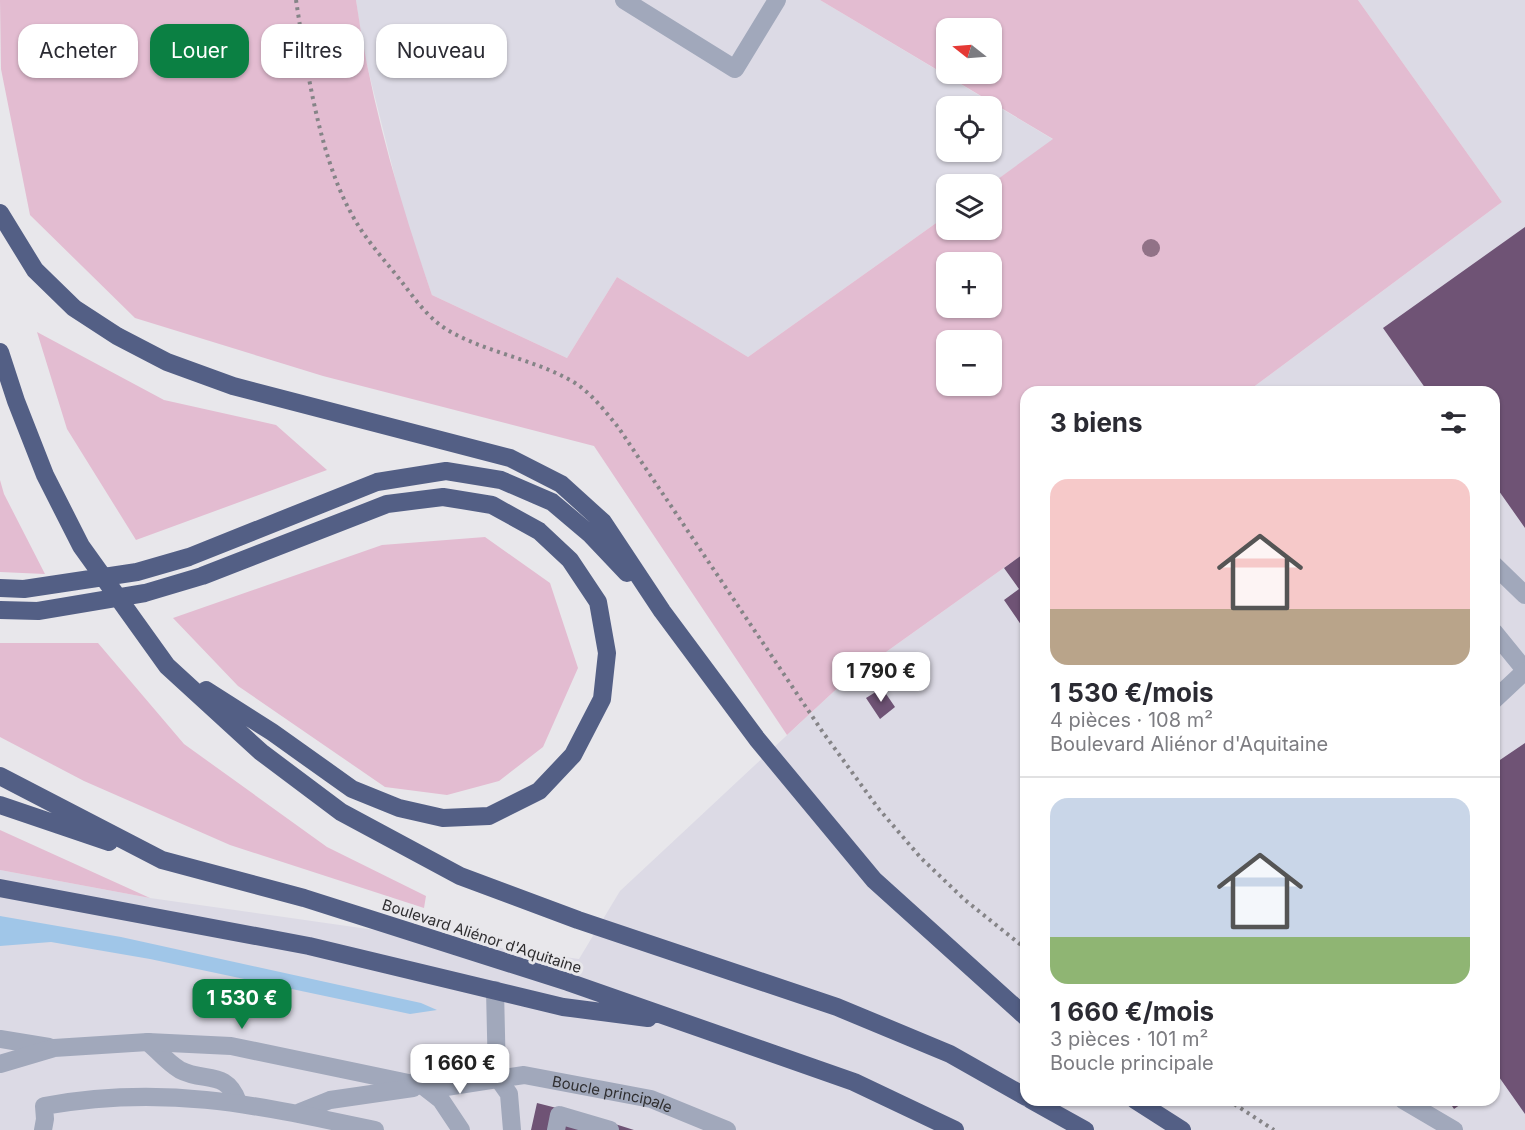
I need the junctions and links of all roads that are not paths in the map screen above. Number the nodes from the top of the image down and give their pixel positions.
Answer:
1 (624, 0) edge
2 (777, 0) edge
3 (0, 213) edge
4 (0, 352) edge
5 (1500, 571) edge
6 (0, 588) edge
7 (1525, 595) edge
8 (0, 610) edge
9 (662, 610) junction
10 (1500, 639) edge
11 (167, 666) junction
12 (1525, 670) edge
13 (1500, 694) edge
14 (0, 776) edge
15 (0, 805) edge
16 (162, 860) junction
17 (0, 888) edge
18 (495, 990) junction
19 (1020, 1012) edge
20 (685, 1023) junction
21 (0, 1039) edge
22 (148, 1042) junction
23 (54, 1048) junction
24 (0, 1064) edge
25 (497, 1077) junction
26 (423, 1086) junction
27 (1020, 1094) edge
28 (238, 1102) junction
29 (1042, 1106) edge
30 (1144, 1106) edge
31 (1413, 1106) edge
32 (300, 1112) junction
33 (43, 1130) edge
34 (375, 1130) edge
35 (461, 1130) edge
36 (512, 1130) edge
37 (556, 1130) edge
38 (610, 1130) edge
39 (727, 1130) edge
40 (955, 1130) edge
41 (1085, 1130) edge
42 (1182, 1130) edge
43 (1454, 1130) edge

1 - 2 street
3 - 9 highway
4 - 11 highway
5 - 7 street
6 - 9 highway
8 - 11 highway
9 - 19 highway
10 - 12 street
11 - 27 highway
12 - 13 street
14 - 16 highway, Boulevard Aliénor d'Aquitaine
15 - 16 highway
16 - 20 highway, Boulevard Aliénor d'Aquitaine
17 - 18 highway
18 - 20 highway
18 - 25 street
20 - 40 highway, Boulevard Aliénor d'Aquitaine
21 - 23 street
22 - 23 street
22 - 26 street
22 - 28 street
23 - 24 street
25 - 26 street, Boucle principale
25 - 36 street
25 - 39 street, Boucle principale
26 - 32 street
26 - 35 street
28 - 32 street
28 - 33 street
29 - 41 highway
30 - 42 highway
31 - 43 street
32 - 34 street
37 - 38 street

